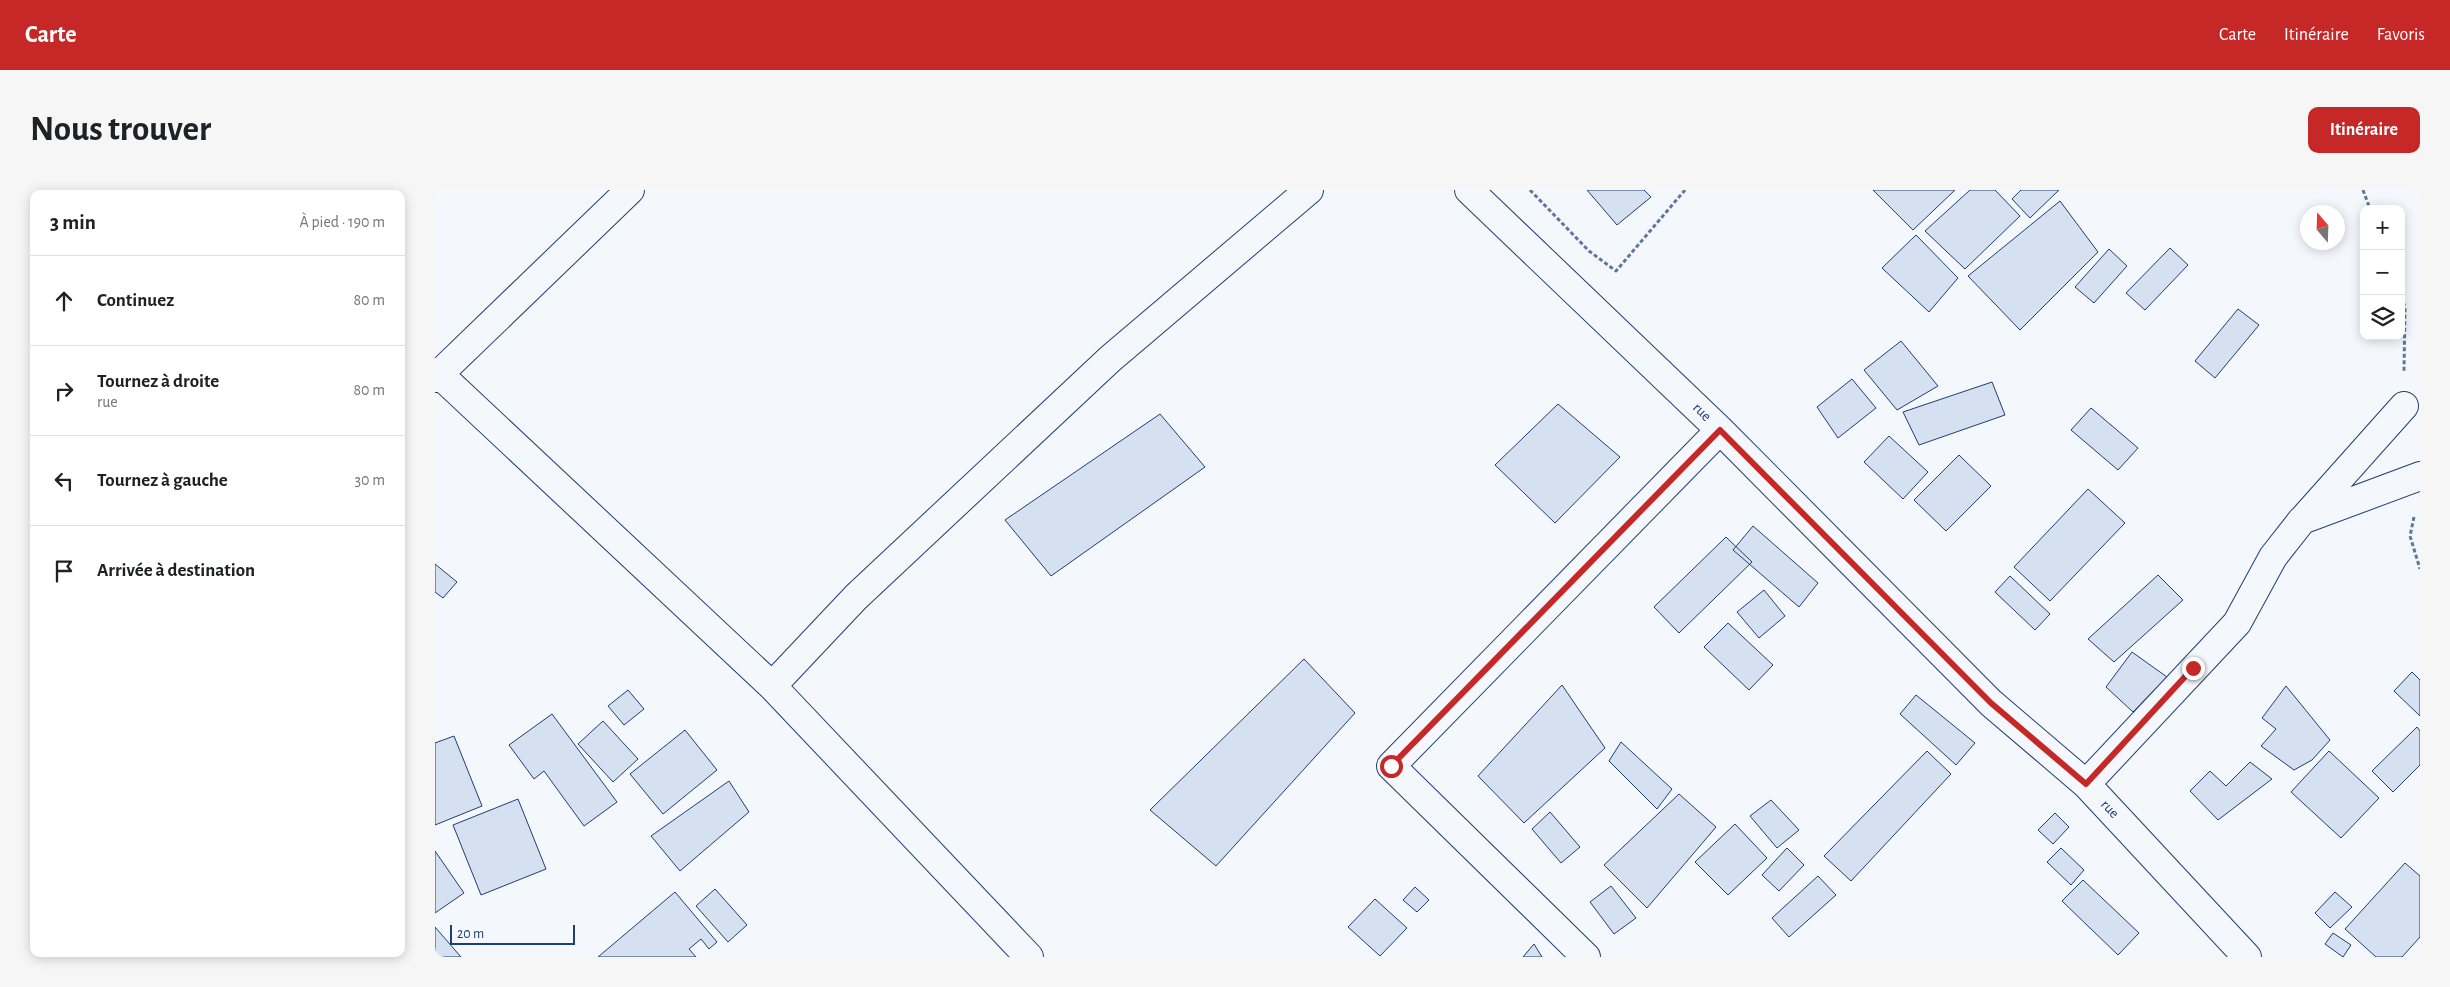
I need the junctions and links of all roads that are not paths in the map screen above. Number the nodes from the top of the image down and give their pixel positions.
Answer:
1 (630, 190) edge
2 (1309, 190) edge
3 (1469, 190) edge
4 (437, 376) edge
5 (2404, 406) dead end
6 (1720, 430) junction
7 (2420, 476) edge
8 (2302, 520) junction
9 (772, 686) junction
10 (2086, 784) junction
11 (1029, 957) edge
12 (1586, 957) edge
13 (2247, 957) edge

1 - 4 street
2 - 9 street
3 - 6 street, rue
4 - 9 street
5 - 8 street
6 - 10 street, rue
6 - 12 street
7 - 8 street
8 - 10 street
9 - 11 street
10 - 13 street, rue

